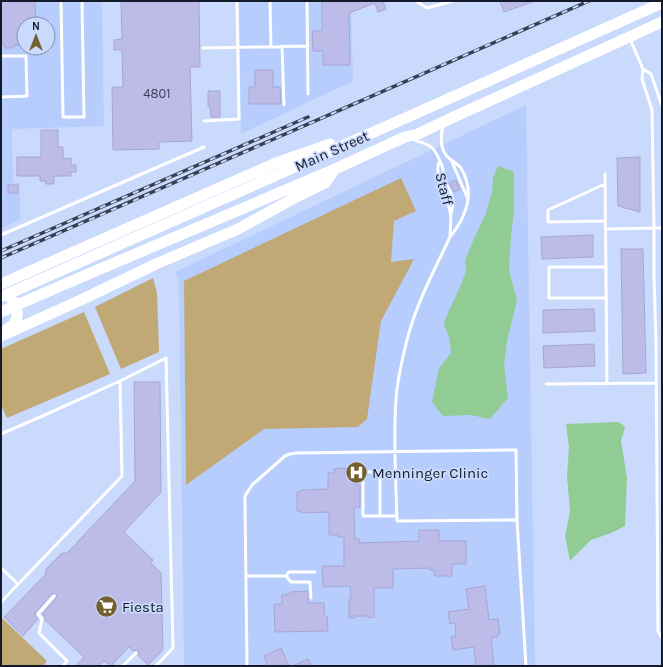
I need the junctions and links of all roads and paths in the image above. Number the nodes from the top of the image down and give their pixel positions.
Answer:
1 (61, 1) edge
2 (82, 1) edge
3 (237, 1) edge
4 (270, 1) edge
5 (307, 1) edge
6 (416, 1) edge
7 (453, 1) edge
8 (662, 2) edge
9 (662, 22) edge
10 (629, 37) junction
11 (282, 46) junction
12 (308, 46) junction
13 (237, 47) junction
14 (271, 47) junction
15 (203, 48) dead end
16 (1, 56) edge
17 (643, 69) junction
18 (308, 94) dead end
19 (1, 97) edge
20 (284, 105) dead end
21 (662, 106) edge
22 (410, 116) junction
23 (445, 120) junction
24 (204, 121) dead end
25 (405, 137) junction
26 (204, 147) dead end
27 (446, 155) junction
28 (438, 158) junction
29 (439, 162) junction
30 (335, 169) junction
31 (605, 174) dead end
32 (605, 184) junction
33 (451, 215) junction
34 (605, 221) junction
35 (654, 228) junction
36 (662, 228) edge
37 (605, 229) junction
38 (1, 235) edge
39 (450, 237) junction
40 (606, 267) junction
41 (1, 284) edge
42 (1, 294) edge
43 (1, 297) edge
44 (606, 298) junction
45 (1, 312) edge
46 (1, 335) edge
47 (120, 381) junction
48 (656, 383) junction
49 (546, 384) dead end
50 (607, 384) junction
51 (1, 434) edge
52 (395, 451) junction
53 (380, 516) junction
54 (396, 516) junction
55 (517, 520) junction
56 (1, 568) edge
57 (314, 572) dead end
58 (246, 576) junction
59 (286, 576) junction
60 (18, 584) junction
61 (54, 596) dead end
62 (311, 598) dead end
63 (1, 602) edge
64 (662, 638) edge
65 (136, 653) dead end
66 (63, 666) edge
67 (123, 666) edge
68 (156, 666) edge
69 (247, 666) edge
70 (526, 666) edge

1 - 2 lane
3 - 13 lane
4 - 14 lane
5 - 12 lane
6 - 7 lane
8 - 22 highway, Main Street
9 - 10 highway, Main Street
10 - 17 lane
10 - 23 highway, Main Street
11 - 12 lane
11 - 14 lane
11 - 20 lane
12 - 18 lane
13 - 14 lane
13 - 15 lane
13 - 24 lane
16 - 19 lane
17 - 21 lane
17 - 35 lane
22 - 41 highway
22 - 43 highway, Main Street
23 - 25 highway, Main Street
23 - 27 lane
25 - 28 lane
25 - 30 highway, Main Street
26 - 38 lane
27 - 28 lane
27 - 39 lane
28 - 29 lane
29 - 33 lane, Staff
29 - 33 lane
30 - 45 highway, Main Street
30 - 46 highway
31 - 32 lane
32 - 34 lane
32 - 34 lane
33 - 39 lane
34 - 37 lane
35 - 36 lane
35 - 37 lane
35 - 48 lane
37 - 40 lane
39 - 52 lane
40 - 44 lane
40 - 44 lane
42 - 46 highway
44 - 50 lane
47 - 51 lane
47 - 60 lane
47 - 68 lane
48 - 50 lane
48 - 64 lane
49 - 50 lane
52 - 54 lane
52 - 55 lane
52 - 58 lane
53 - 53 lane
53 - 54 lane
54 - 55 lane
55 - 70 lane
56 - 60 lane
57 - 59 lane
58 - 59 lane
58 - 69 lane
59 - 62 lane
60 - 63 lane
61 - 66 lane
65 - 67 lane

